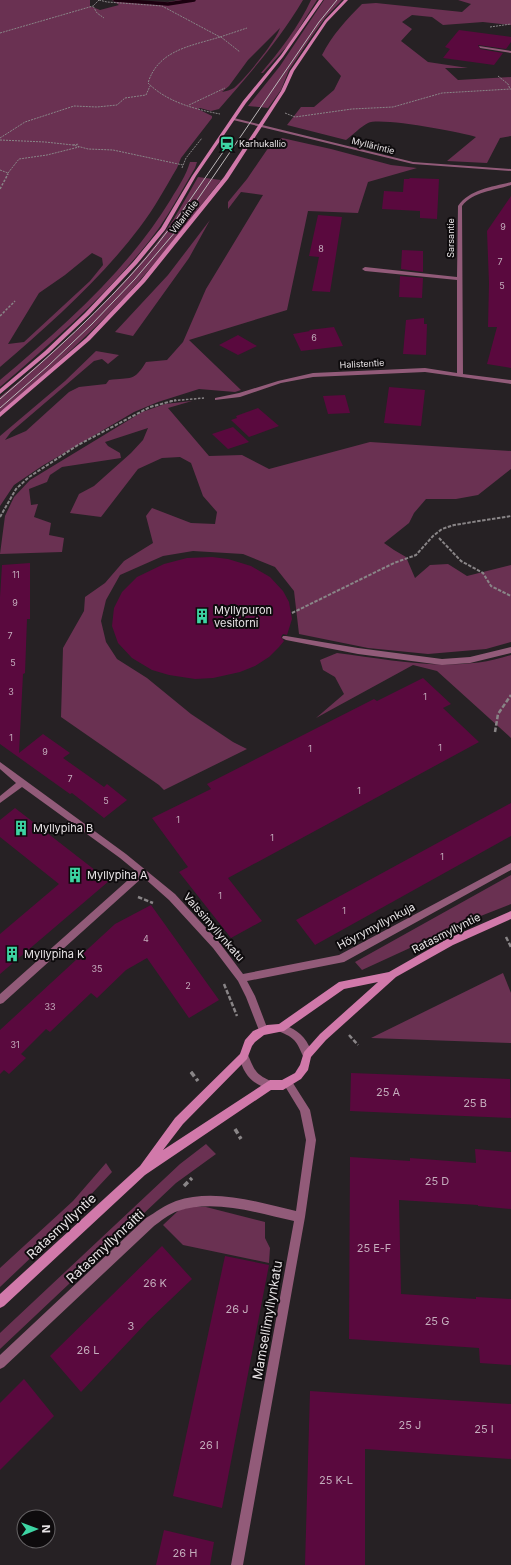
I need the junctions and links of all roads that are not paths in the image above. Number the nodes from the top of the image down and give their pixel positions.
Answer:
1 (320, 0) edge
2 (346, 0) edge
3 (480, 47) dead end
4 (511, 52) edge
5 (234, 119) junction
6 (261, 125) junction
7 (511, 170) edge
8 (511, 183) edge
9 (365, 269) dead end
10 (459, 279) junction
11 (460, 374) junction
12 (511, 382) edge
13 (0, 392) edge
14 (216, 399) road end
15 (0, 415) edge
16 (286, 638) dead end
17 (511, 650) edge
18 (0, 765) edge
19 (22, 783) junction
20 (0, 800) edge
21 (511, 866) edge
22 (143, 872) junction
23 (511, 915) edge
24 (392, 974) junction
25 (241, 978) junction
26 (0, 1000) edge
27 (281, 1028) junction
28 (263, 1030) junction
29 (307, 1055) junction
30 (244, 1056) junction
31 (288, 1083) junction
32 (270, 1085) junction
33 (141, 1171) junction
34 (300, 1217) junction
35 (0, 1302) edge
36 (0, 1363) edge
37 (237, 1565) edge

1 - 5 main road, Viilarintie
2 - 6 main road, Viilarintie
3 - 4 street
5 - 6 street, Myllärintie
5 - 13 main road, Viilarintie
6 - 7 street, Myllärintie
6 - 15 main road, Viilarintie
8 - 10 street, Sarsantie
9 - 10 street
10 - 11 street, Sarsantie
11 - 12 street, Halistentie
11 - 14 street, Halistentie
16 - 17 street
18 - 19 street, Valssimyllynkatu
19 - 20 street
19 - 22 street, Valssimyllynkatu
21 - 25 street, Höyrymyllynkuja
22 - 25 street, Valssimyllynkatu
22 - 26 street
23 - 24 main road, Ratasmyllyntie
24 - 27 main road, Ratasmyllyntie
24 - 29 main road, Ratasmyllyntie
25 - 28 street, Valssimyllynkatu
27 - 28 main road, Ratasmyllyntie
27 - 29 street
28 - 30 main road, Ratasmyllyntie
29 - 31 main road, Ratasmyllyntie
30 - 32 street
30 - 33 main road, Ratasmyllyntie
31 - 32 main road, Ratasmyllyntie
31 - 34 street, Mamsellimyllynkatu
32 - 33 main road, Ratasmyllyntie
33 - 35 main road, Ratasmyllyntie
34 - 36 street, Ratasmyllynraitti
34 - 37 street, Mamsellimyllynkatu

